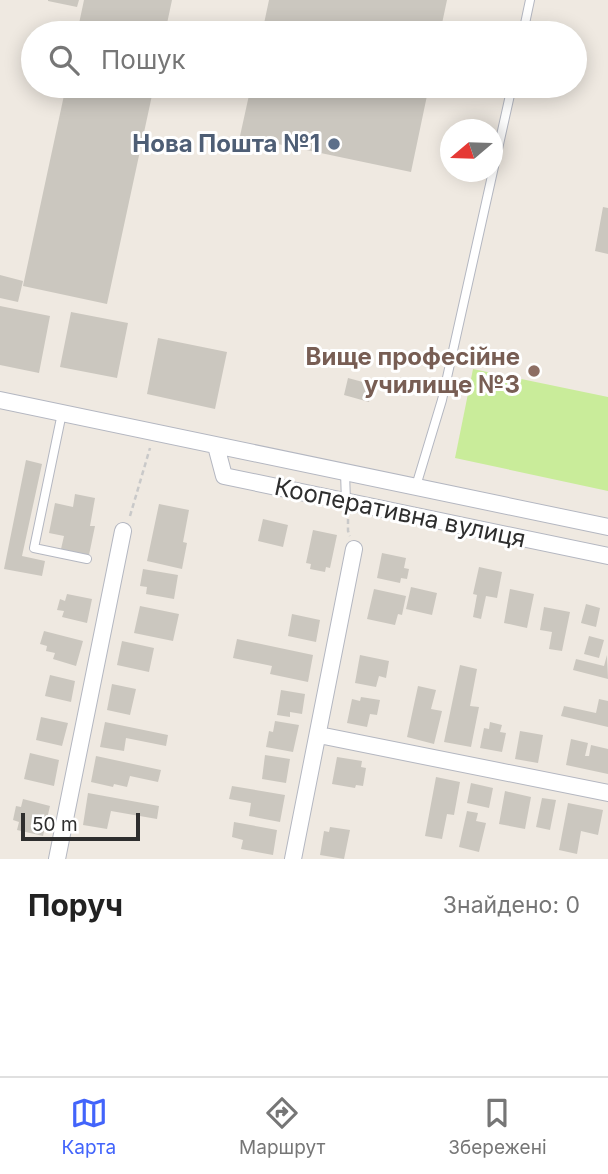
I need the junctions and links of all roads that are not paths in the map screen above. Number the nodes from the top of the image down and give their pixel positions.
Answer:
1 (530, 0) edge
2 (526, 21) edge
3 (509, 98) edge
4 (0, 400) edge
5 (62, 413) junction
6 (216, 446) junction
7 (345, 472) junction
8 (416, 486) junction
9 (349, 503) junction
10 (608, 527) edge
11 (123, 531) road end
12 (354, 549) road end
13 (608, 556) edge
14 (87, 559) dead end
15 (319, 735) junction
16 (608, 793) edge
17 (57, 859) edge
18 (293, 859) edge

1 - 2 lane
3 - 8 lane
4 - 5 street, Кооперативна вулиця
5 - 6 street, Кооперативна вулиця
5 - 14 lane
6 - 7 street, Кооперативна вулиця
6 - 9 street, Кооперативна вулиця
7 - 8 street, Кооперативна вулиця
7 - 9 lane
8 - 10 street, Кооперативна вулиця
9 - 13 street, Кооперативна вулиця
11 - 17 street
12 - 15 street
15 - 16 street
15 - 18 street

